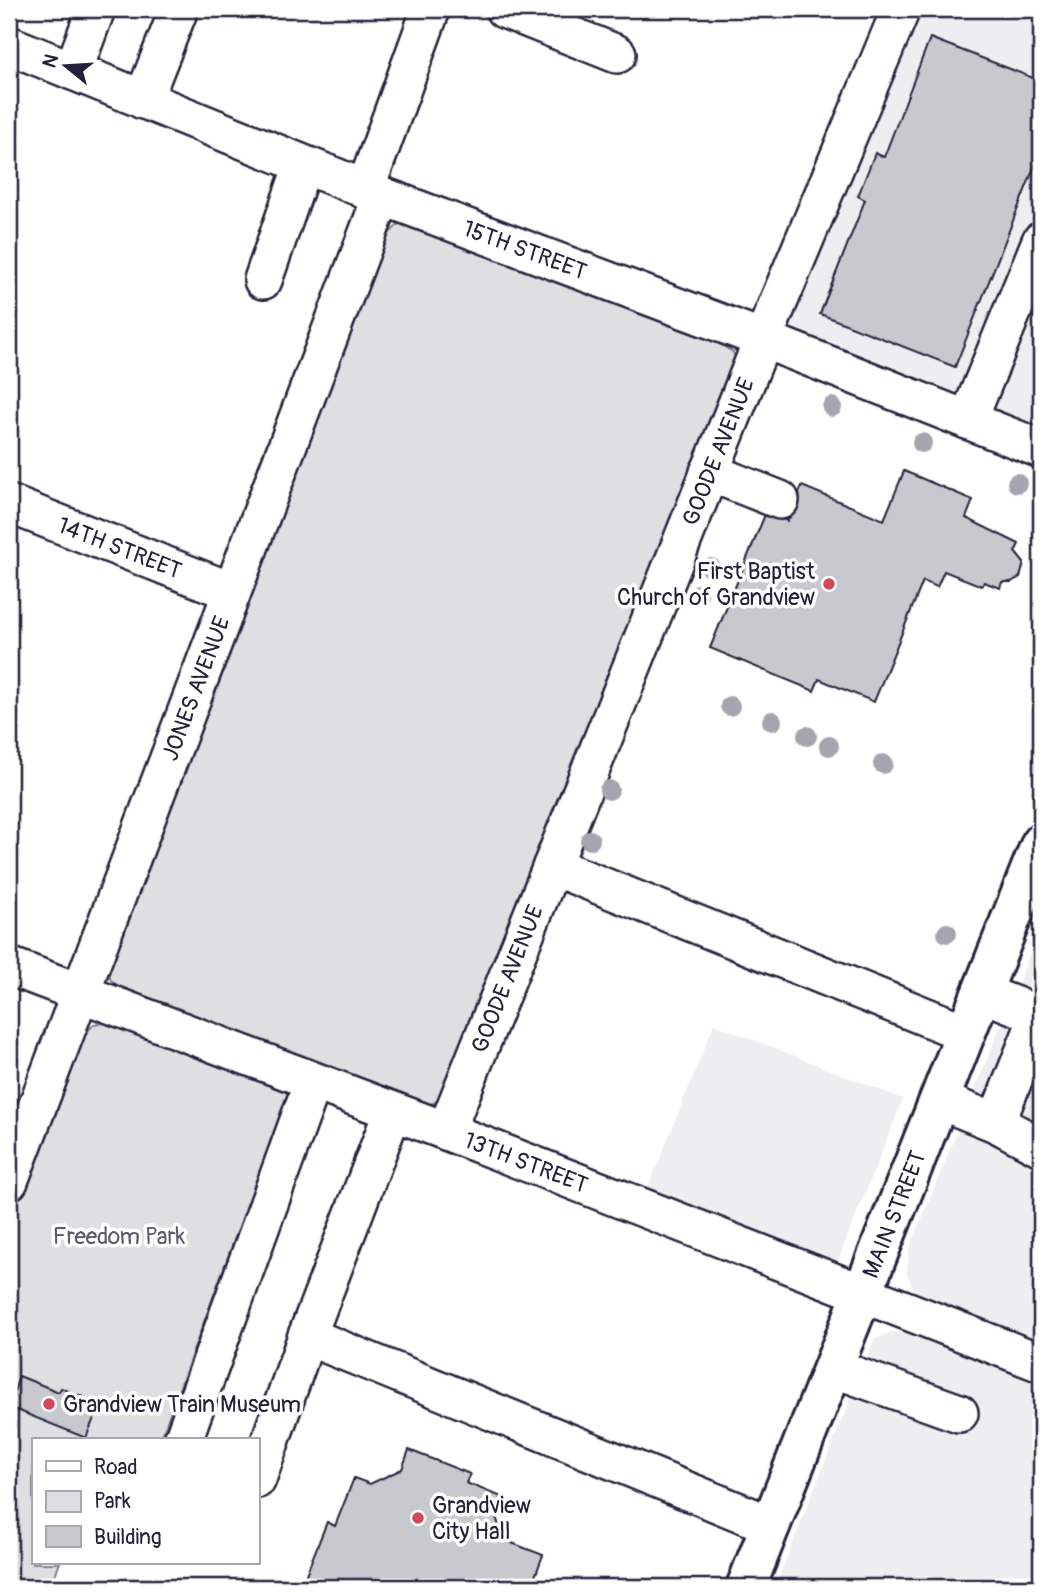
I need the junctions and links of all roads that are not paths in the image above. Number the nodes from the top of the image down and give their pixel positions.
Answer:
1 (96, 9) edge
2 (179, 9) edge
3 (431, 9) edge
4 (504, 9) edge
5 (901, 9) edge
6 (9, 45) edge
7 (617, 54) dead end
8 (73, 71) junction
9 (143, 100) junction
10 (303, 165) junction
11 (373, 193) junction
12 (1041, 242) edge
13 (263, 280) dead end
14 (1033, 284) edge
15 (763, 339) junction
16 (968, 420) junction
17 (1041, 449) edge
18 (709, 472) junction
19 (780, 500) dead end
20 (9, 504) edge
21 (230, 591) junction
22 (1041, 843) edge
23 (552, 866) junction
24 (9, 967) edge
25 (982, 993) junction
26 (81, 995) junction
27 (1040, 1016) edge
28 (966, 1033) junction
29 (313, 1082) junction
30 (939, 1100) junction
31 (393, 1111) junction
32 (996, 1123) junction
33 (446, 1131) junction
34 (1041, 1147) edge
35 (9, 1181) edge
36 (863, 1293) junction
37 (307, 1336) junction
38 (1041, 1363) edge
39 (833, 1368) junction
40 (959, 1413) dead end
41 (184, 1438) edge
42 (259, 1473) edge
43 (771, 1525) junction
44 (746, 1587) edge

1 - 8 street
2 - 9 street
3 - 11 street, JONES AVENUE
4 - 7 street
5 - 15 street, GOODE AVENUE
6 - 8 street, 15TH STREET
8 - 9 street, 15TH STREET
9 - 10 street, 15TH STREET
10 - 11 street, 15TH STREET
10 - 13 street
11 - 15 street, 15TH STREET
11 - 21 street, JONES AVENUE
12 - 14 street
14 - 16 street
15 - 16 street, 15TH STREET
15 - 18 street, GOODE AVENUE
16 - 17 street, 15TH STREET
18 - 19 street
18 - 23 street, GOODE AVENUE
20 - 21 street, 14TH STREET
21 - 26 street, JONES AVENUE
22 - 25 main road, MAIN STREET
23 - 28 street
23 - 33 street, GOODE AVENUE
24 - 26 street, 13TH STREET
25 - 27 street
25 - 28 main road, MAIN STREET
26 - 29 street, 13TH STREET
26 - 35 street, JONES AVENUE
27 - 32 street
28 - 30 main road, MAIN STREET
29 - 31 street, 13TH STREET
29 - 41 street
30 - 32 street
30 - 36 main road, MAIN STREET
31 - 33 street, 13TH STREET
31 - 37 street
32 - 34 street
33 - 36 street, 13TH STREET
36 - 38 street, 13TH STREET
36 - 39 main road, MAIN STREET
37 - 42 street
37 - 43 street
39 - 40 street
39 - 43 main road, MAIN STREET
43 - 44 main road, MAIN STREET

